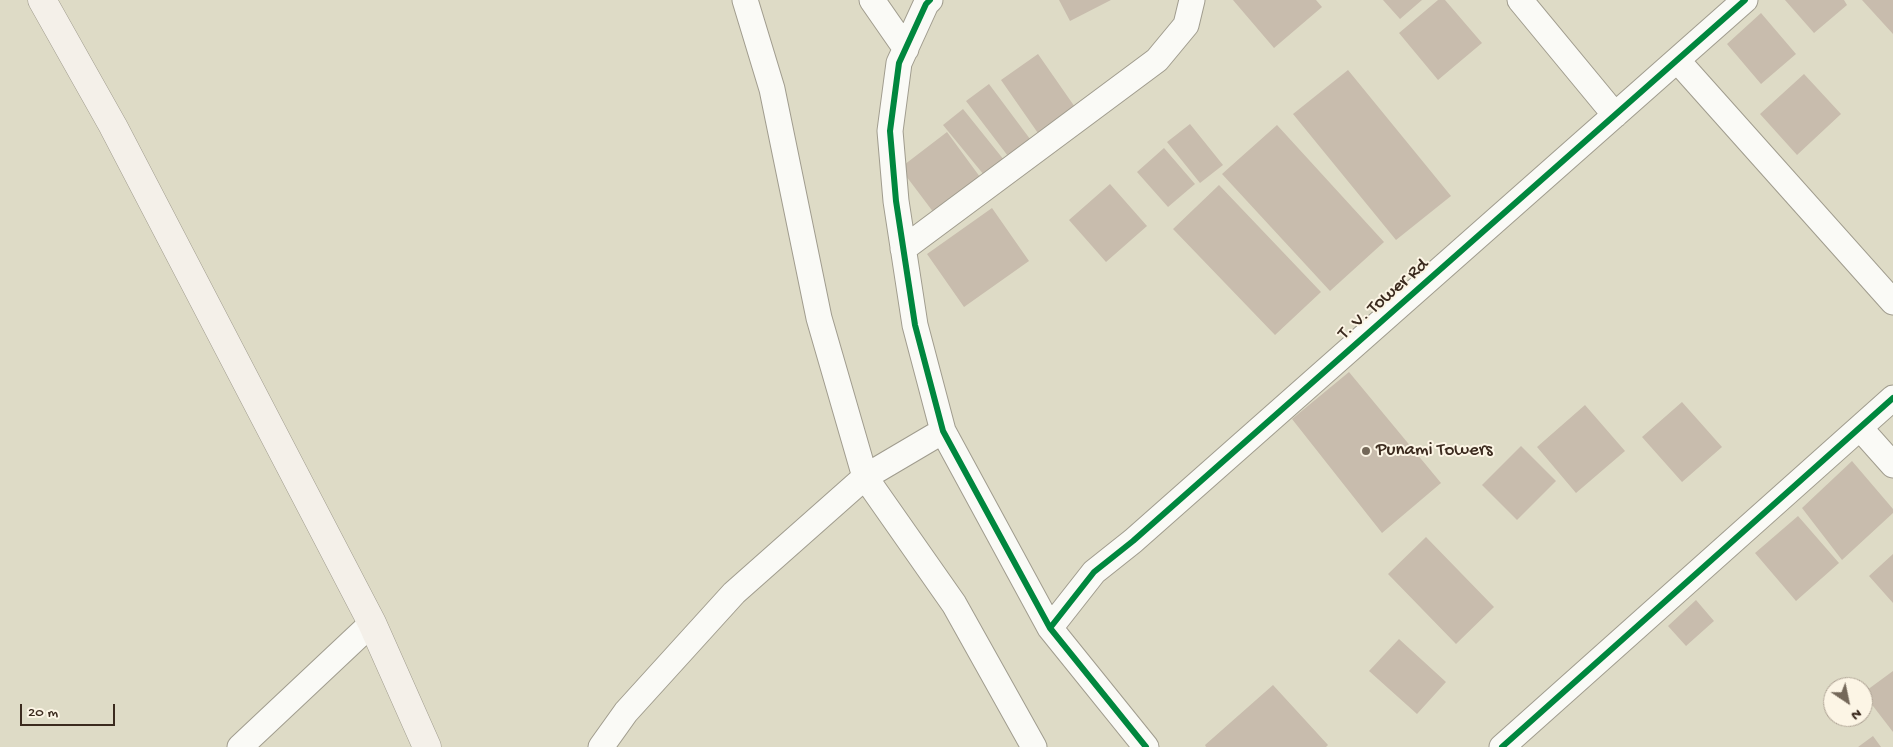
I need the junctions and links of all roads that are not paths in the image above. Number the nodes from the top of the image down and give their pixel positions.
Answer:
1 (42, 0) edge
2 (745, 0) edge
3 (872, 0) edge
4 (930, 0) edge
5 (1192, 0) edge
6 (1520, 0) edge
7 (1745, 0) edge
8 (906, 49) junction
9 (1677, 60) junction
10 (1615, 115) junction
11 (903, 249) junction
12 (1893, 302) edge
13 (1893, 398) edge
14 (1860, 428) junction
15 (943, 432) junction
16 (1893, 465) edge
17 (865, 477) junction
18 (372, 623) junction
19 (1050, 628) junction
20 (240, 747) edge
21 (427, 747) edge
22 (601, 747) edge
23 (1034, 747) edge
24 (1146, 747) edge
25 (1502, 747) edge

1 - 18 main road
2 - 17 street
3 - 8 street
4 - 8 street
5 - 11 street
6 - 10 street
7 - 9 street, T. V. Tower Rd
8 - 11 street
9 - 10 street, T. V. Tower Rd
9 - 12 street
10 - 19 street, T. V. Tower Rd
11 - 15 street
13 - 14 street
14 - 16 street
14 - 25 street
15 - 17 street
15 - 19 street
17 - 22 street
17 - 23 street
18 - 20 street
18 - 21 main road
19 - 24 street

